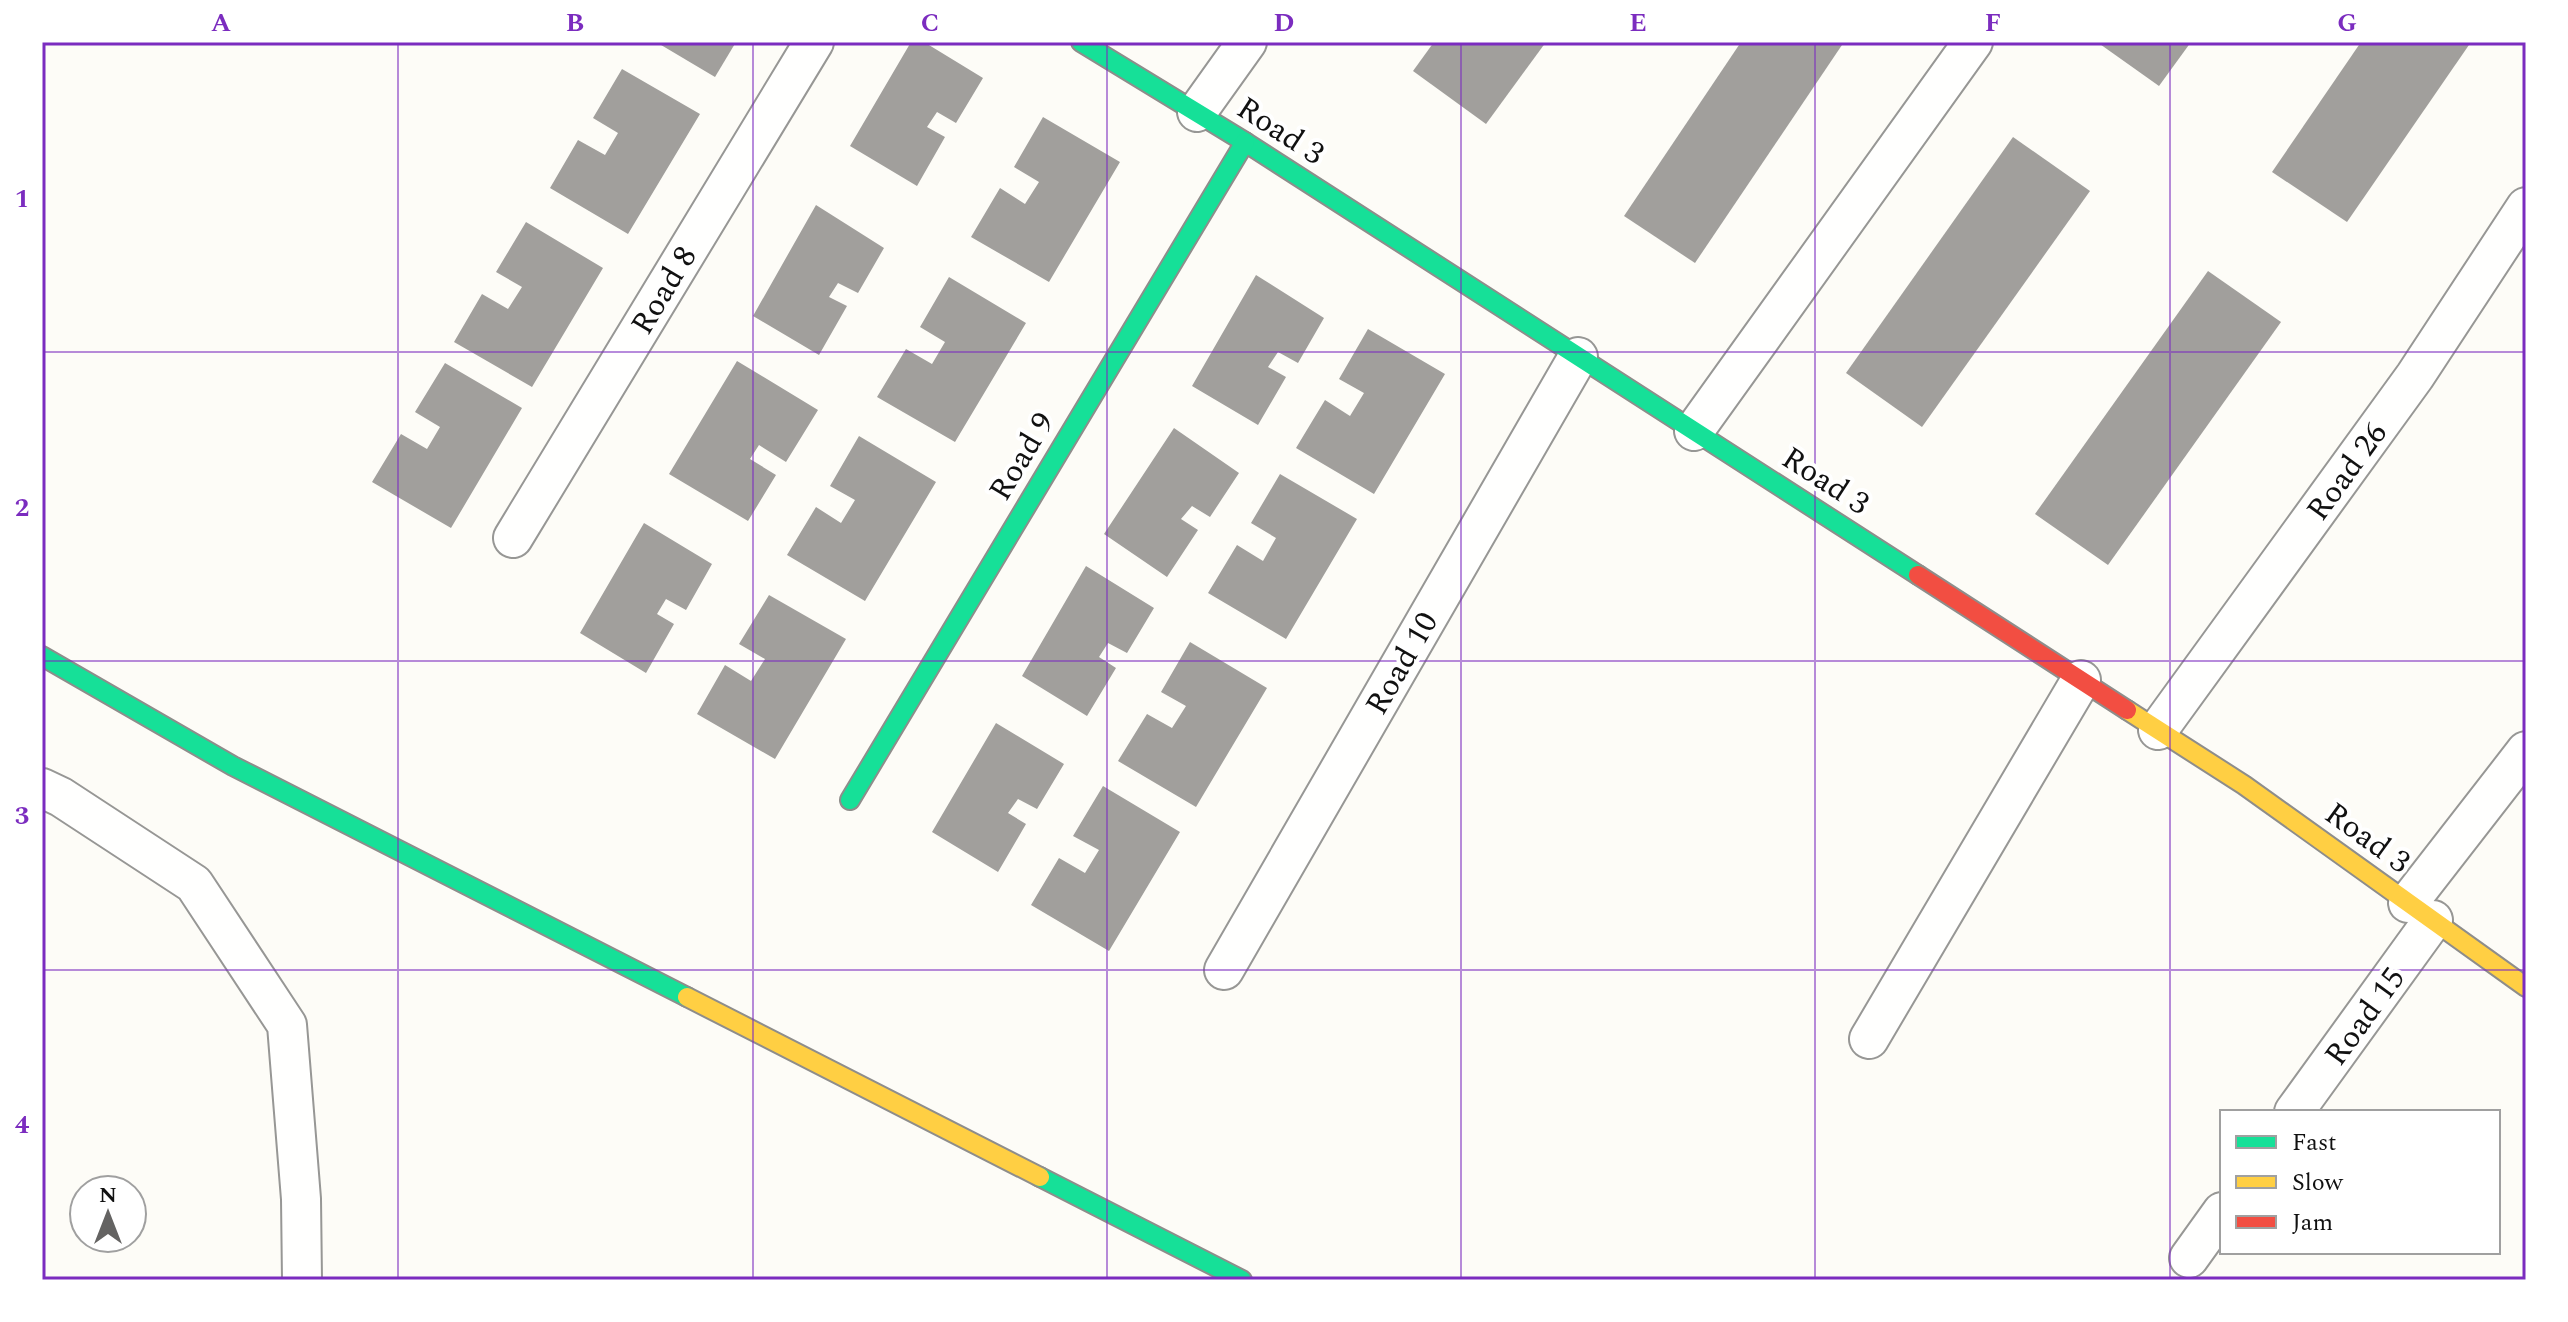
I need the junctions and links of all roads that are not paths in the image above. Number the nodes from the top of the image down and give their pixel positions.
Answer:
1 (814, 42) edge
2 (1081, 42) edge
3 (1247, 42) edge
4 (1973, 42) edge
5 (1197, 112) junction
6 (1245, 142) junction
7 (2526, 207) edge
8 (1578, 357) junction
9 (1694, 431) junction
10 (513, 538) dead end
11 (42, 656) edge
12 (2081, 680) junction
13 (2158, 730) junction
14 (2526, 751) edge
15 (42, 788) edge
16 (850, 800) dead end
17 (2421, 912) junction
18 (1224, 970) dead end
19 (2526, 987) edge
20 (1869, 1039) dead end
21 (2295, 1110) edge
22 (2220, 1215) edge
23 (2189, 1258) dead end
24 (302, 1280) edge
25 (1242, 1280) edge

1 - 10 street, Road 8
2 - 5 street, Road 3
3 - 5 street
4 - 9 street
5 - 6 street, Road 3
6 - 8 street, Road 3
6 - 16 street, Road 9
7 - 13 street, Road 26
8 - 9 street, Road 3
8 - 18 street, Road 10
9 - 12 street, Road 3
11 - 25 street
12 - 13 street, Road 3
12 - 20 street
13 - 17 street, Road 3
14 - 17 street, Road 15
15 - 24 street
17 - 19 street, Road 3
17 - 21 street, Road 15
22 - 23 street

